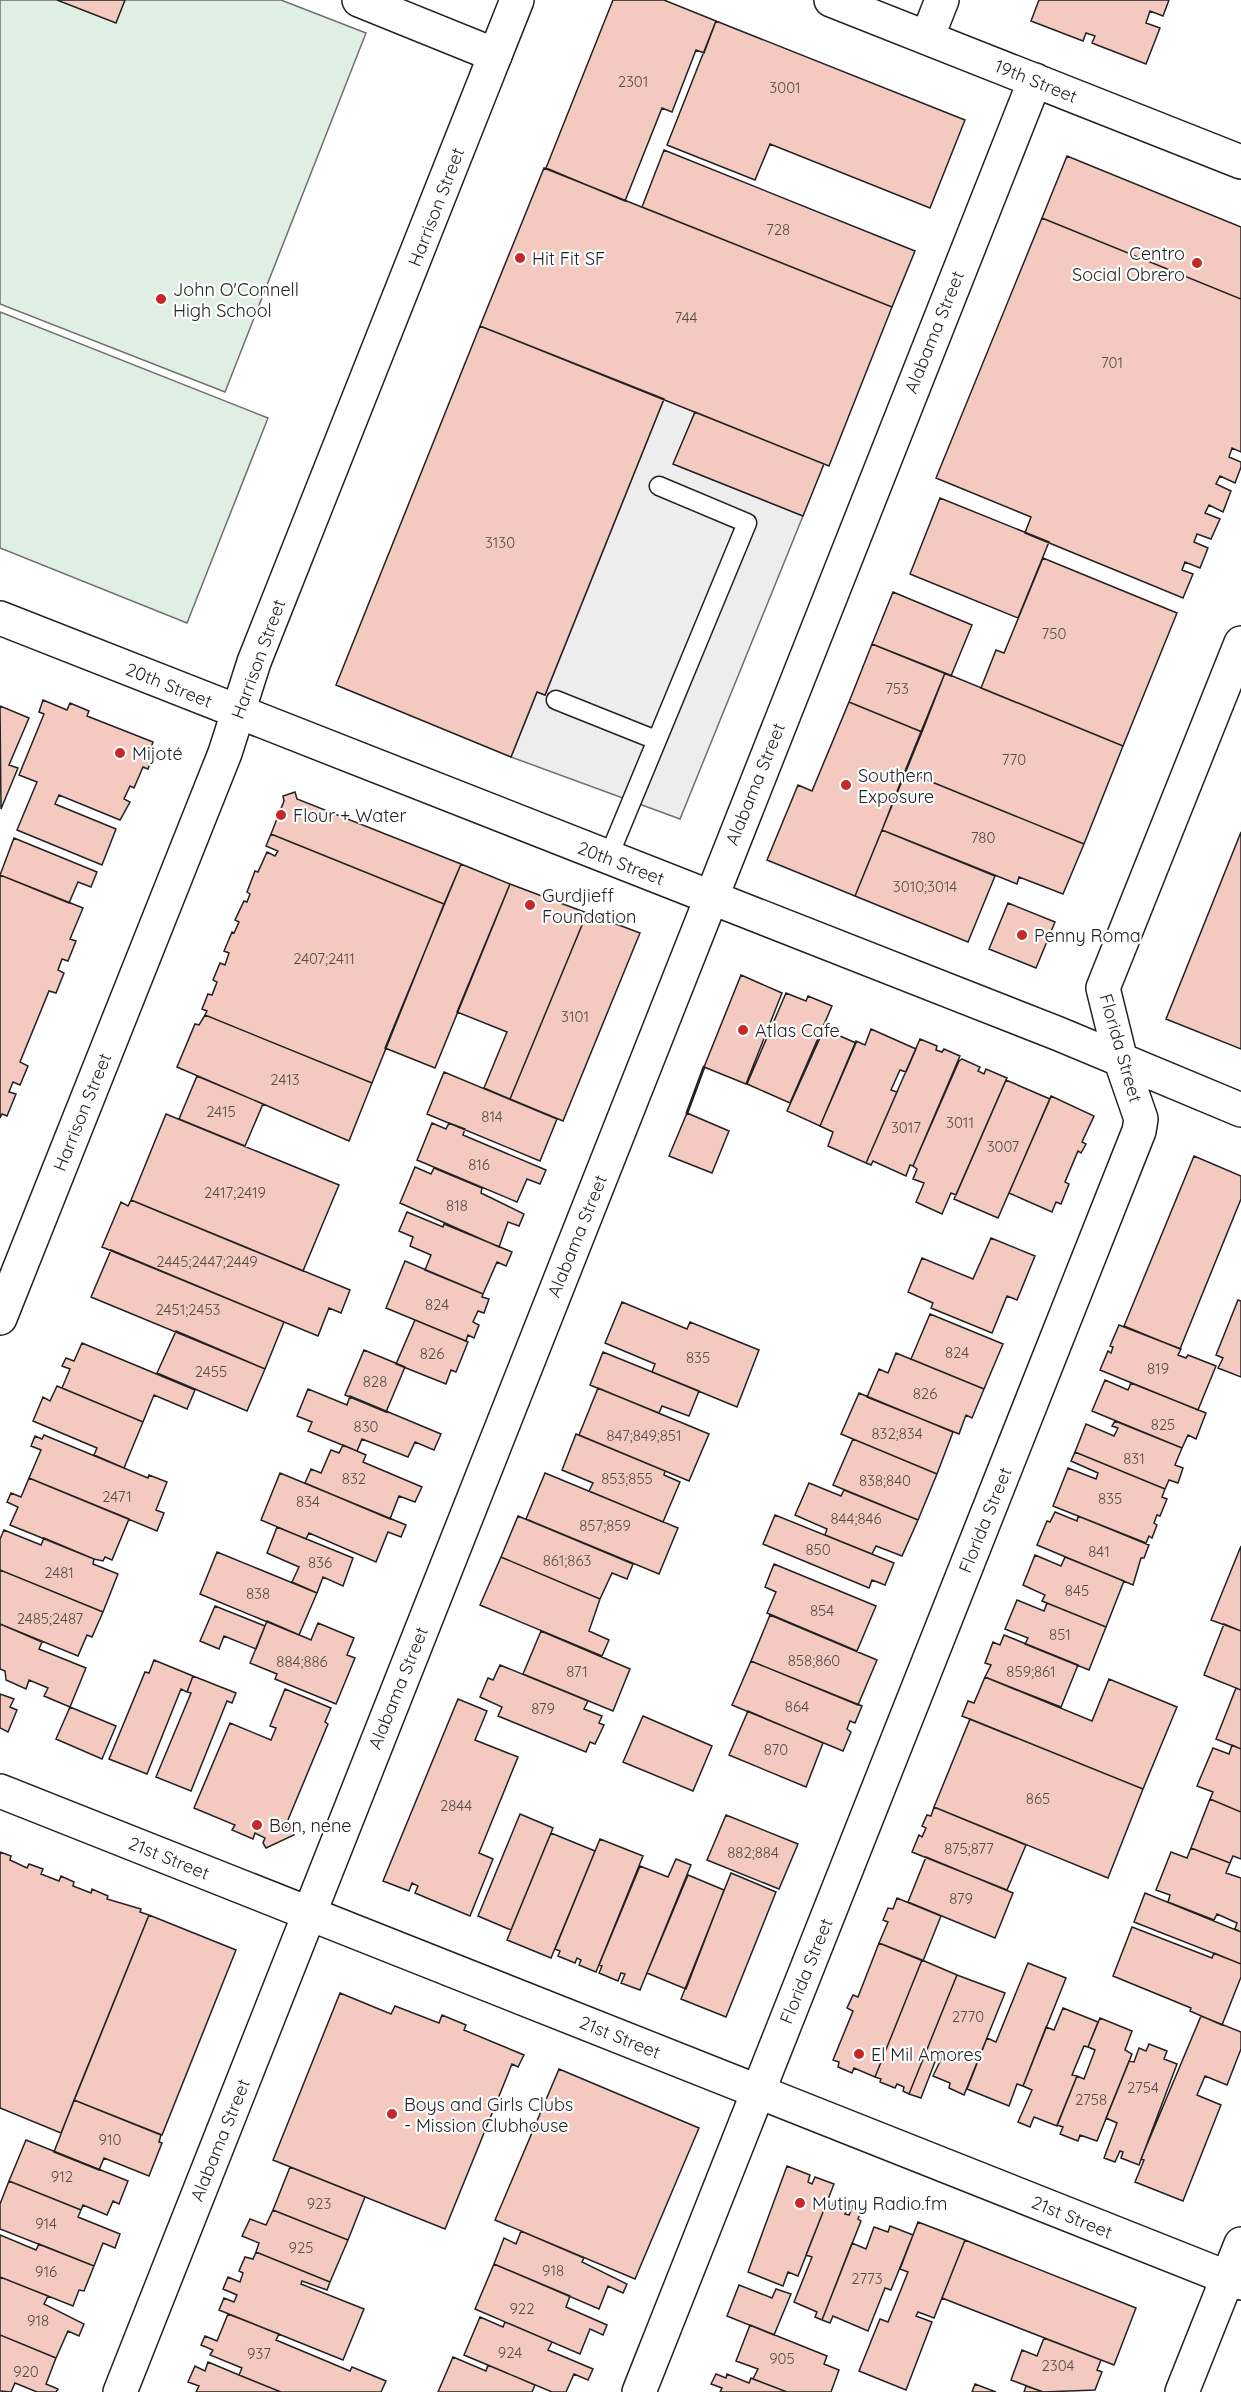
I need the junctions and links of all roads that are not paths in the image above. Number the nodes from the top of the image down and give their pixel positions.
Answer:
1 (359, 0) edge
2 (517, 0) edge
3 (831, 0) edge
4 (942, 0) edge
5 (927, 38) junction
6 (495, 55) junction
7 (1035, 80) junction
8 (1241, 162) edge
9 (658, 486) dead end
10 (0, 618) edge
11 (1241, 643) edge
12 (556, 700) dead end
13 (238, 713) junction
14 (656, 740) junction
15 (608, 858) junction
16 (709, 899) junction
17 (1121, 1061) junction
18 (1241, 1110) edge
19 (0, 1318) edge
20 (0, 1791) edge
21 (309, 1914) junction
22 (758, 2091) junction
23 (1241, 2244) edge
24 (1234, 2281) edge
25 (120, 2392) edge
26 (639, 2392) edge
27 (1182, 2392) edge

1 - 6 street
2 - 6 street, Harrison Street
3 - 5 street, 19th Street
4 - 5 street
5 - 7 street, 19th Street
6 - 13 street, Harrison Street
7 - 8 street, 19th Street
7 - 16 street, Alabama Street
9 - 14 lane
10 - 13 street, 20th Street
11 - 17 street, Florida Street
12 - 14 lane
13 - 15 street, 20th Street
13 - 19 street, Harrison Street
14 - 15 lane
15 - 16 street, 20th Street
16 - 17 street, 20th Street
16 - 21 street, Alabama Street
17 - 18 street, 20th Street
17 - 22 street, Florida Street
20 - 21 street, 21st Street
21 - 22 street, 21st Street
21 - 25 street, Alabama Street
22 - 24 street, 21st Street
22 - 26 street, Florida Street
23 - 24 street
24 - 27 street

